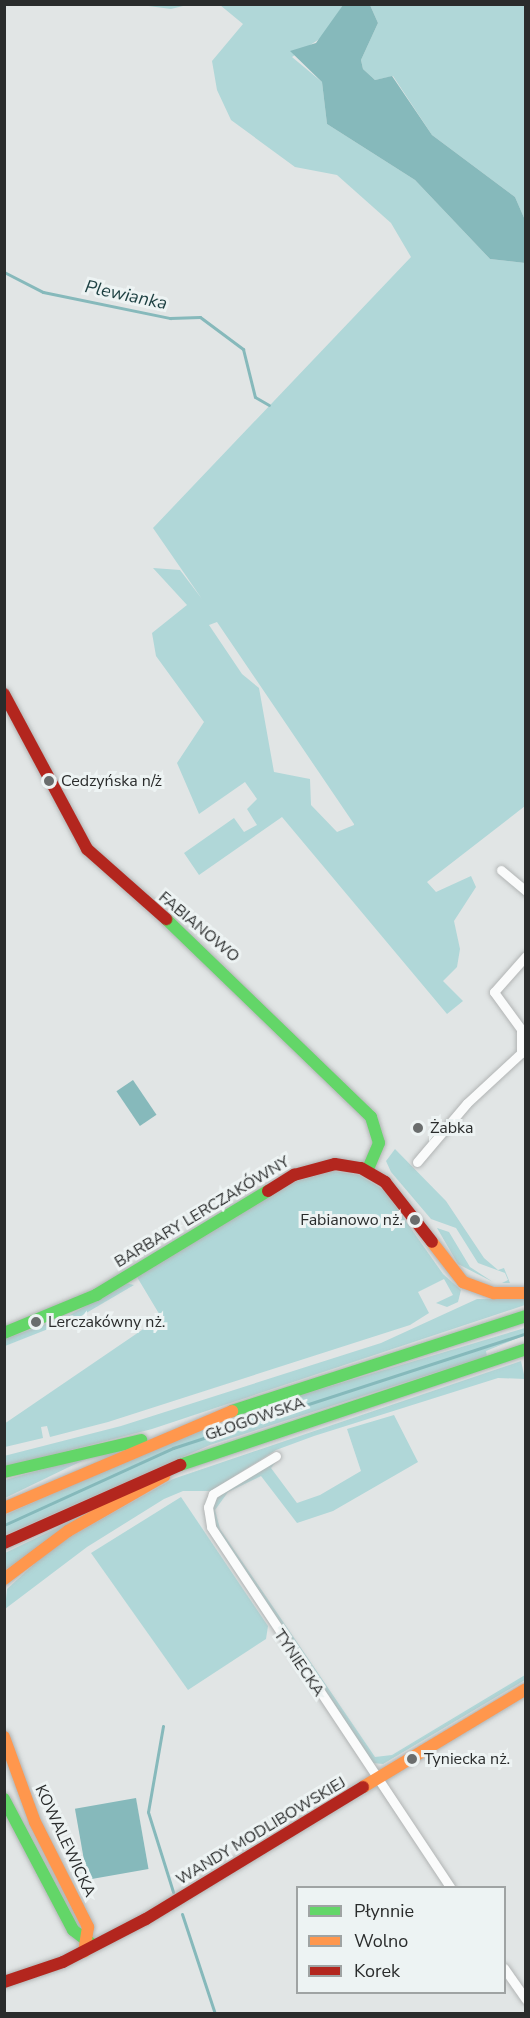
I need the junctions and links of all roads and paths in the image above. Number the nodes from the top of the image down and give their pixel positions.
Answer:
1 (4, 694) edge
2 (501, 870) dead end
3 (525, 891) edge
4 (525, 956) edge
5 (417, 1162) dead end
6 (367, 1171) junction
7 (525, 1293) edge
8 (525, 1316) edge
9 (4, 1333) edge
10 (525, 1349) edge
11 (160, 1438) junction
12 (276, 1456) dead end
13 (190, 1460) junction
14 (4, 1472) edge
15 (4, 1508) edge
16 (4, 1543) edge
17 (4, 1578) edge
18 (525, 1689) edge
19 (4, 1737) edge
20 (378, 1779) junction
21 (4, 1799) edge
22 (450, 1886) edge
23 (87, 1925) junction
24 (74, 1931) junction
25 (115, 1936) junction
26 (89, 1947) junction
27 (63, 1962) junction
28 (506, 1971) edge
29 (4, 1982) edge
30 (525, 1999) edge

1 - 6 street, FABIANOWO
2 - 3 street
4 - 5 street
6 - 7 street, BARBARY LERCZAKÓWNY
6 - 9 street, BARBARY LERCZAKÓWNY
8 - 11 street, GŁOGOWSKA
10 - 13 street, GŁOGOWSKA
11 - 14 street
11 - 15 street, GŁOGOWSKA
12 - 20 street, TYNIECKA
13 - 16 street, GŁOGOWSKA
13 - 17 street
18 - 20 street, WANDY MODLIBOWSKIEJ
19 - 23 street, KOWALEWICKA
20 - 22 street, TYNIECKA
20 - 25 street, WANDY MODLIBOWSKIEJ
21 - 24 street, KOWALEWICKA
23 - 25 street
23 - 26 street, KOWALEWICKA
24 - 26 street, KOWALEWICKA
24 - 27 street
25 - 26 street, WANDY MODLIBOWSKIEJ
26 - 27 street, WANDY MODLIBOWSKIEJ
27 - 29 street, WANDY MODLIBOWSKIEJ
28 - 30 street

